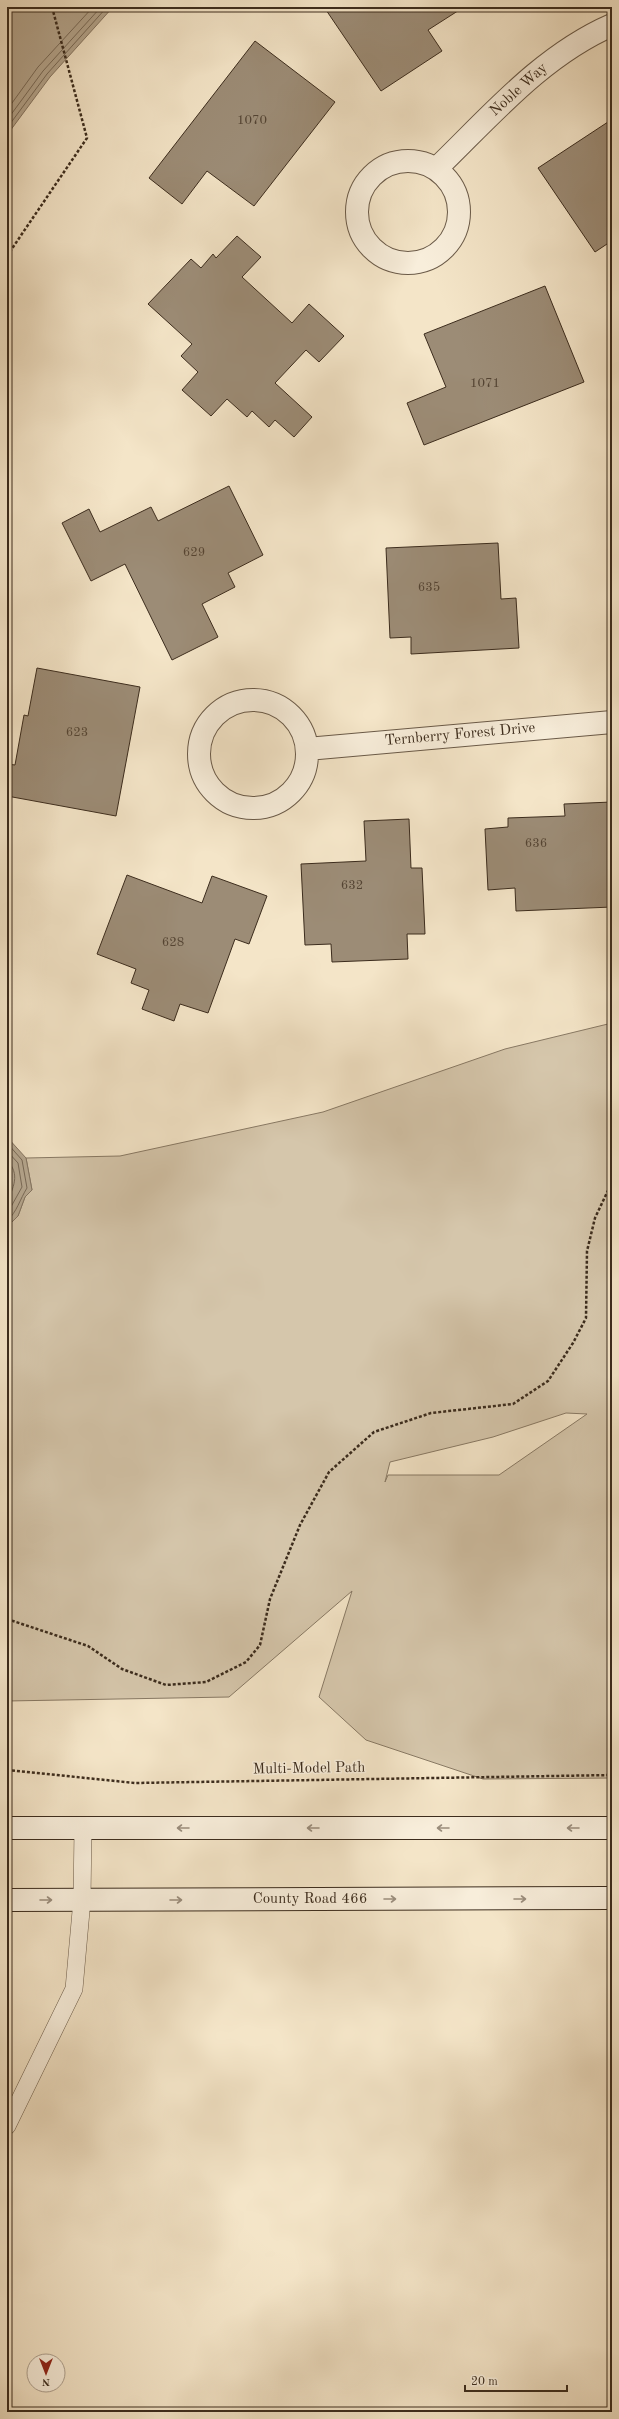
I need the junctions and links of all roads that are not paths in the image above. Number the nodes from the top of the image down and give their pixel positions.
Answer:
1 (612, 26) edge
2 (436, 169) junction
3 (612, 722) edge
4 (307, 749) junction
5 (7, 1828) edge
6 (83, 1828) junction
7 (612, 1828) edge
8 (612, 1898) edge
9 (7, 1900) edge
10 (82, 1900) junction
11 (7, 2126) edge

1 - 2 main road, Noble Way
2 - 2 main road
3 - 4 main road, Ternberry Forest Drive
4 - 4 main road
5 - 6 main road
7 -> 6 main road
6 - 10 lane
10 -> 8 main road, County Road 466
9 -> 10 main road, County Road 466
10 - 11 lane

